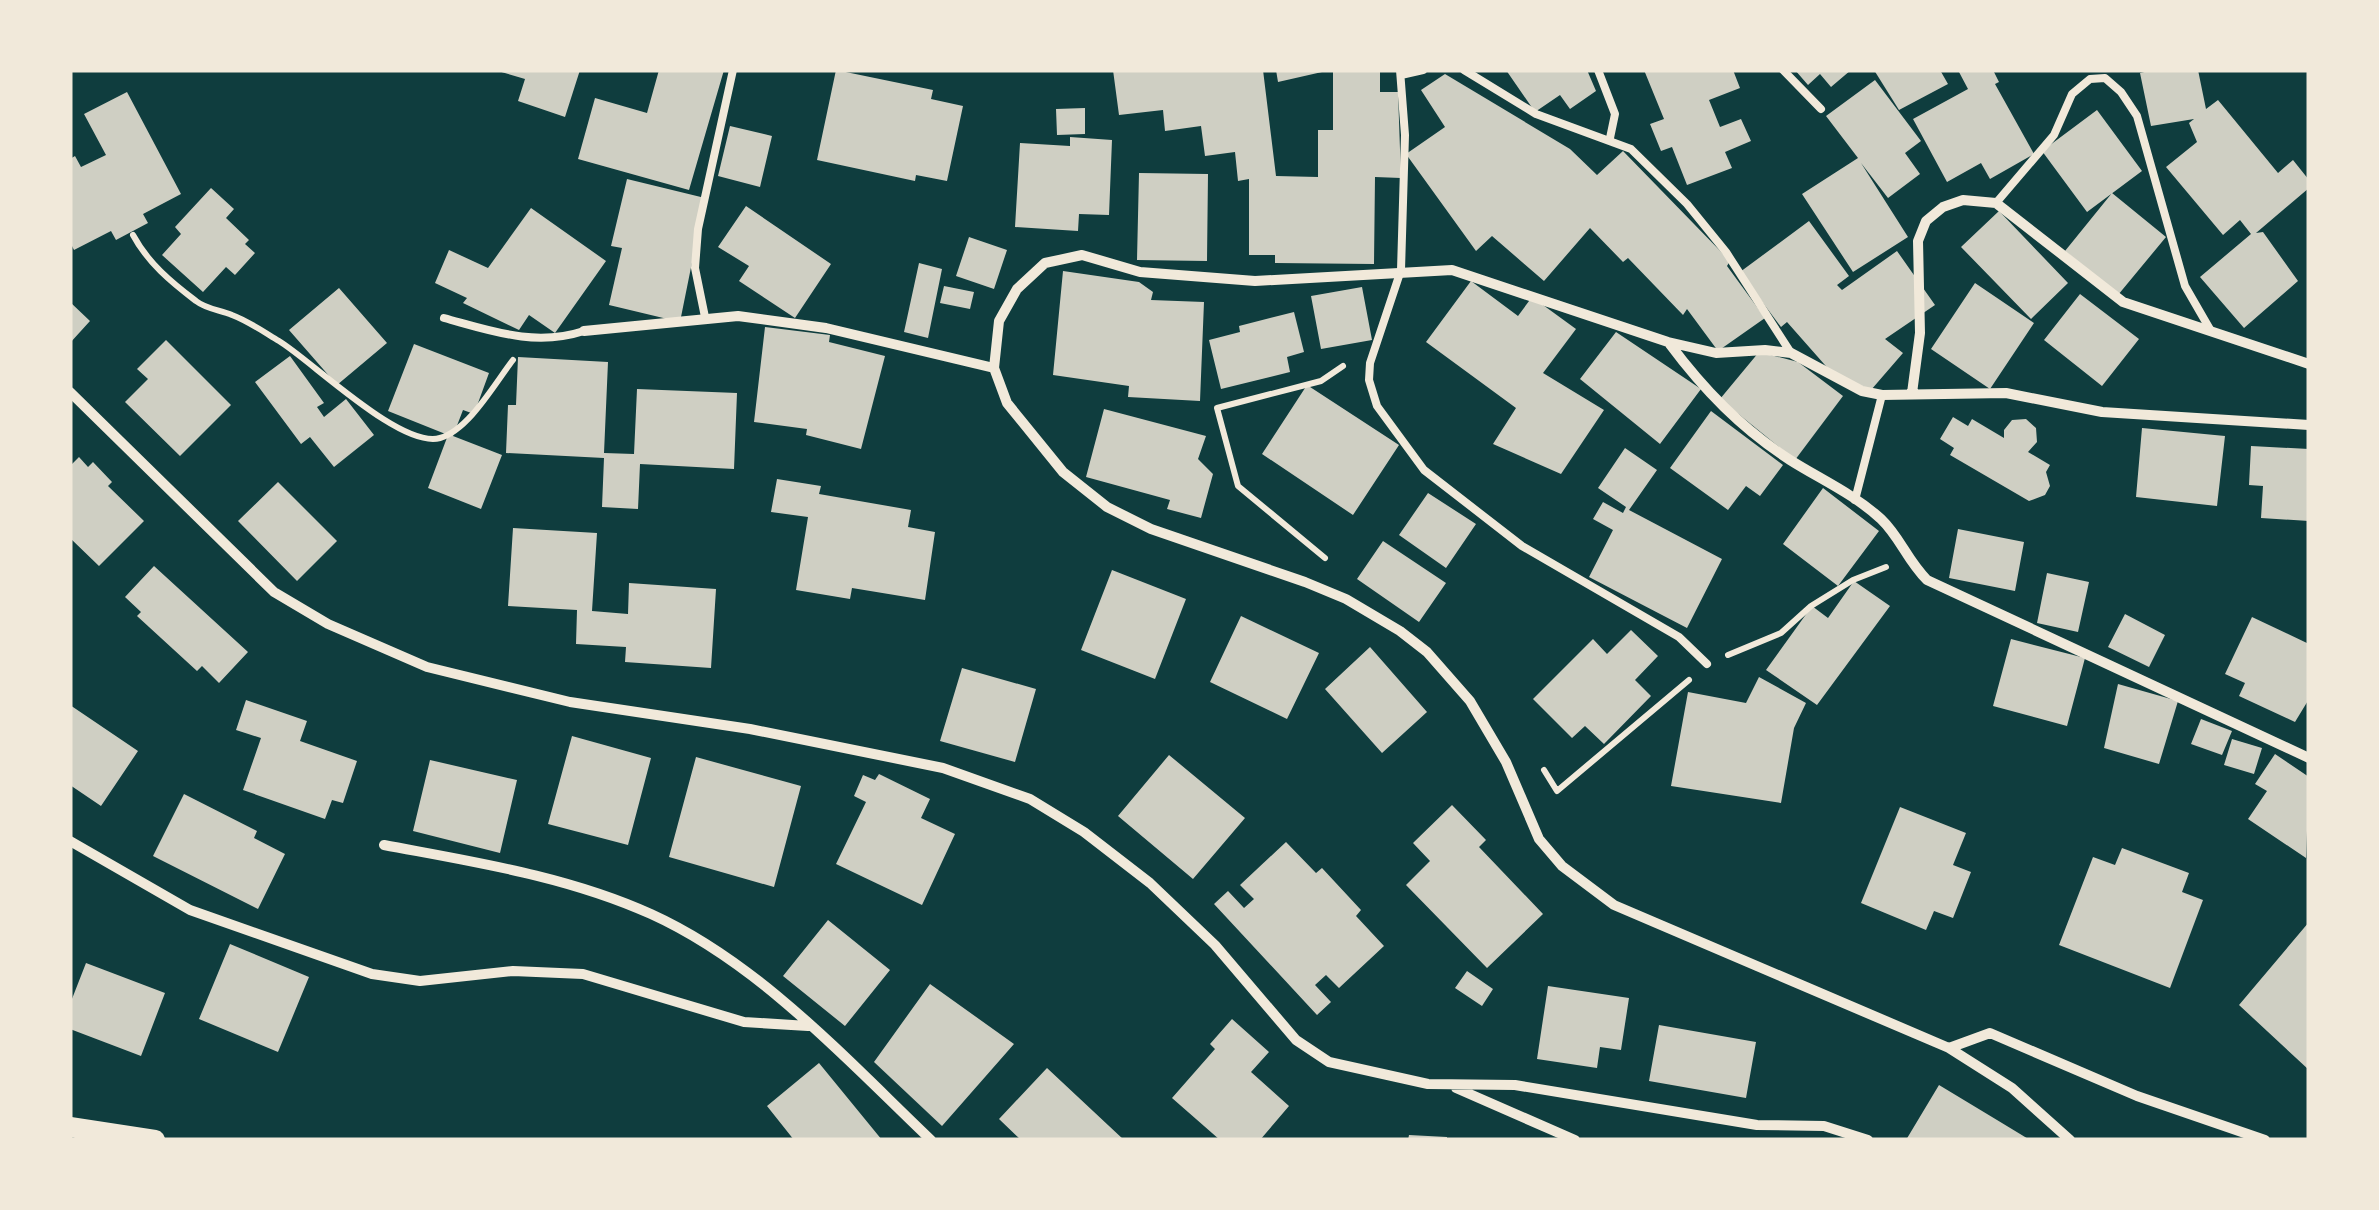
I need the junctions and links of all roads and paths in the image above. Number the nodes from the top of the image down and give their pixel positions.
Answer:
1 (733, 70) edge
2 (1422, 70) edge
3 (1464, 70) edge
4 (1598, 70) edge
5 (1783, 70) edge
6 (1401, 73) edge
7 (1821, 109) dead end
8 (1610, 138) junction
9 (1996, 203) junction
10 (133, 235) dead end
11 (1401, 270) junction
12 (705, 317) junction
13 (444, 318) dead end
14 (584, 331) joint
15 (2211, 331) junction
16 (529, 340) junction
17 (1668, 342) junction
18 (1376, 344) junction
19 (1792, 353) junction
20 (2309, 364) edge
21 (994, 368) junction
22 (70, 392) edge
23 (1912, 392) junction
24 (1882, 395) junction
25 (2309, 425) edge
26 (1855, 500) junction
27 (1328, 592) junction
28 (1707, 664) dead end
29 (2309, 758) edge
30 (70, 841) edge
31 (384, 844) dead end
32 (808, 1026) junction
33 (1949, 1048) junction
34 (1450, 1086) junction
35 (70, 1128) edge
36 (155, 1140) edge
37 (931, 1140) edge
38 (1575, 1140) edge
39 (1868, 1140) edge
40 (2070, 1140) edge
41 (2265, 1140) edge

1 - 12 lane
2 - 6 lane
3 - 8 lane
4 - 8 lane
5 - 7 lane
6 - 11 lane
8 - 19 lane
9 - 15 street
9 - 15 lane
9 - 23 street
10 - 16 path
11 - 17 street
11 - 18 lane
11 - 21 street
12 - 14 street
12 - 21 street
13 - 16 lane
14 - 16 lane
15 - 20 street
17 - 19 street
17 - 26 street
18 - 27 path
18 - 28 lane
19 - 24 street
21 - 27 street
22 - 34 street
23 - 24 street
23 - 25 street
24 - 26 lane
26 - 29 street
27 - 33 street
30 - 32 street
31 - 32 street
32 - 37 street
33 - 40 street
33 - 41 street
34 - 38 street
34 - 39 street
35 - 36 main road

